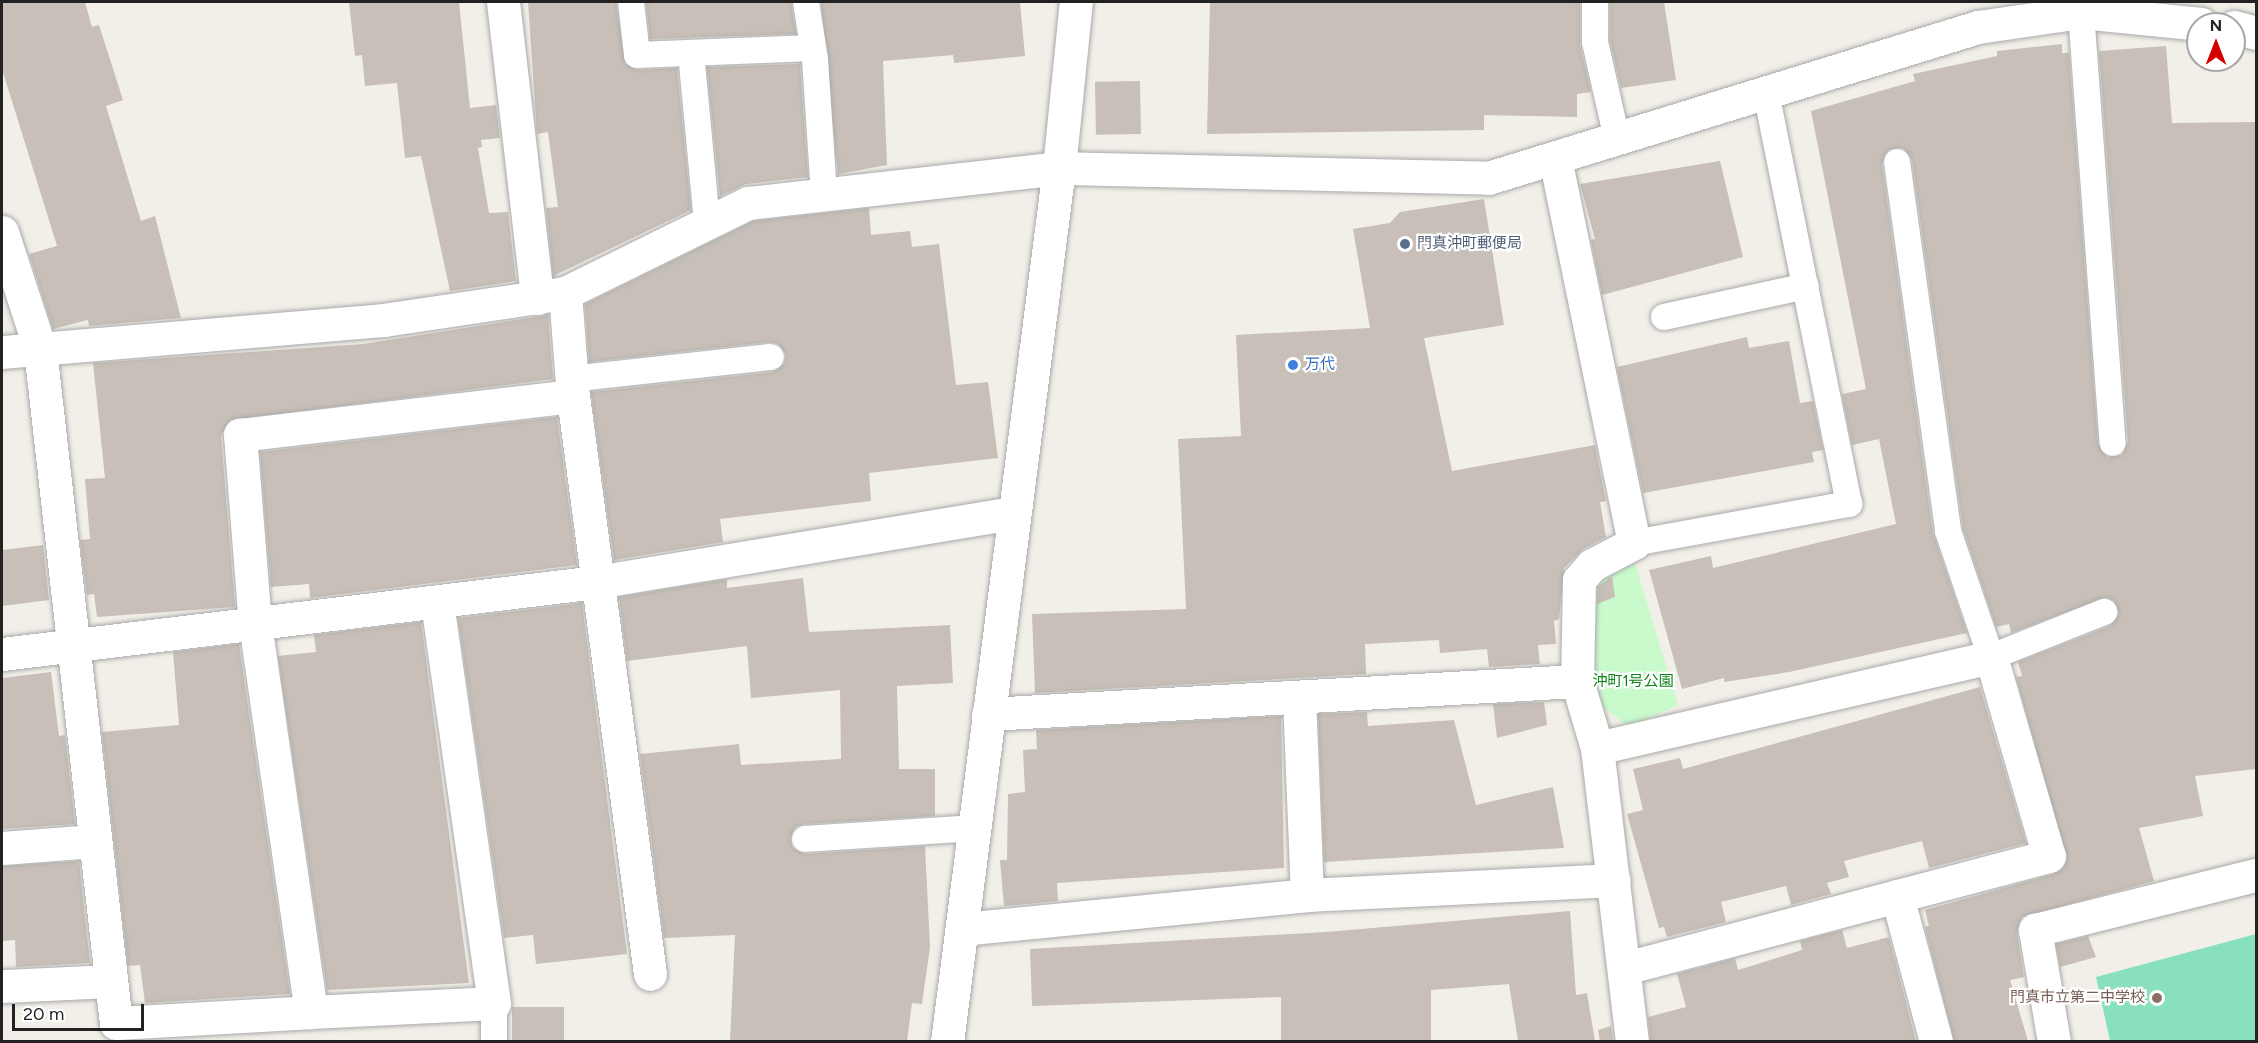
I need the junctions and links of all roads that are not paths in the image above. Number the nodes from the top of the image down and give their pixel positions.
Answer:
1 (504, 2) edge
2 (631, 2) edge
3 (806, 2) edge
4 (1076, 2) edge
5 (1594, 2) edge
6 (2081, 12) junction
7 (1979, 14) edge
8 (2186, 22) edge
9 (813, 48) junction
10 (692, 53) junction
11 (1766, 92) junction
12 (1617, 139) junction
13 (1555, 158) junction
14 (1897, 162) dead end
15 (1059, 168) junction
16 (824, 194) junction
17 (707, 223) junction
18 (2, 232) edge
19 (1806, 286) junction
20 (551, 295) junction
21 (1664, 317) dead end
22 (40, 349) junction
23 (2, 352) edge
24 (771, 357) dead end
25 (572, 387) junction
26 (2113, 443) dead end
27 (1014, 513) junction
28 (1634, 543) junction
29 (596, 582) junction
30 (437, 603) junction
31 (2104, 612) dead end
32 (255, 626) junction
33 (72, 647) junction
34 (2, 654) edge
35 (1991, 657) junction
36 (1577, 681) junction
37 (1299, 697) junction
38 (988, 714) junction
39 (1597, 748) junction
40 (975, 828) junction
41 (805, 839) dead end
42 (94, 841) junction
43 (2, 849) edge
44 (2256, 874) edge
45 (1614, 880) junction
46 (1307, 895) junction
47 (1897, 896) junction
48 (962, 929) junction
49 (1625, 968) junction
50 (650, 974) dead end
51 (111, 981) junction
52 (2, 986) edge
53 (494, 1003) junction
54 (311, 1012) junction
55 (116, 1032) edge
56 (494, 1041) edge
57 (947, 1041) edge
58 (1632, 1041) edge
59 (1936, 1041) edge
60 (2054, 1041) edge

1 - 20 street
2 - 10 lane
3 - 9 lane
4 - 15 street
5 - 12 lane
6 - 7 street
6 - 8 street
6 - 26 lane
7 - 11 street
9 - 10 lane
9 - 16 lane
10 - 17 lane
11 - 12 street
11 - 19 lane
12 - 13 street
13 - 15 street
13 - 28 street
14 - 35 lane
15 - 16 street
15 - 27 street
16 - 17 street
17 - 20 street
18 - 22 street
19 - 21 lane
19 - 28 lane
20 - 22 street
20 - 25 street
22 - 23 street
22 - 33 street
24 - 25 lane
25 - 29 street
25 - 32 street
27 - 29 street
27 - 38 street
28 - 36 street
29 - 30 street
29 - 50 street
30 - 32 street
30 - 53 street
31 - 35 lane
32 - 33 street
32 - 54 street
33 - 34 street
33 - 42 street
35 - 39 street
35 - 47 street
36 - 37 street
36 - 39 street
37 - 38 street
37 - 46 street
38 - 40 street
39 - 45 street
40 - 41 lane
40 - 48 street
42 - 43 street
42 - 51 street
44 - 60 street
45 - 46 street
45 - 49 street
46 - 48 street
47 - 49 street
47 - 59 street
48 - 57 street
49 - 58 street
51 - 52 street
51 - 55 street
53 - 54 street
53 - 56 lane
54 - 55 street

